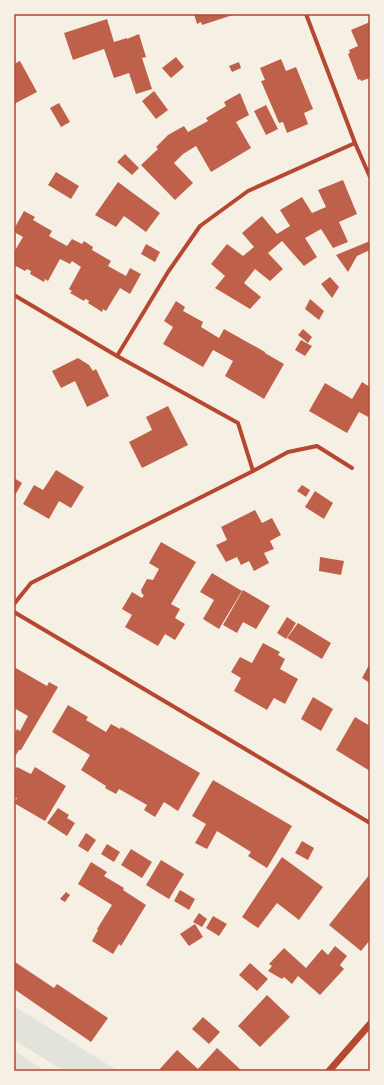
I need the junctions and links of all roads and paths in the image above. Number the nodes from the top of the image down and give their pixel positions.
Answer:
1 (306, 14) edge
2 (355, 143) junction
3 (370, 177) edge
4 (14, 295) edge
5 (117, 356) junction
6 (352, 468) dead end
7 (253, 471) junction
8 (14, 604) edge
9 (14, 612) edge
10 (370, 823) edge
11 (370, 1024) edge
12 (329, 1071) edge

1 - 2 street
2 - 3 street
2 - 5 street
4 - 5 street
5 - 7 street
6 - 7 street
7 - 8 street
9 - 10 street
11 - 12 street

